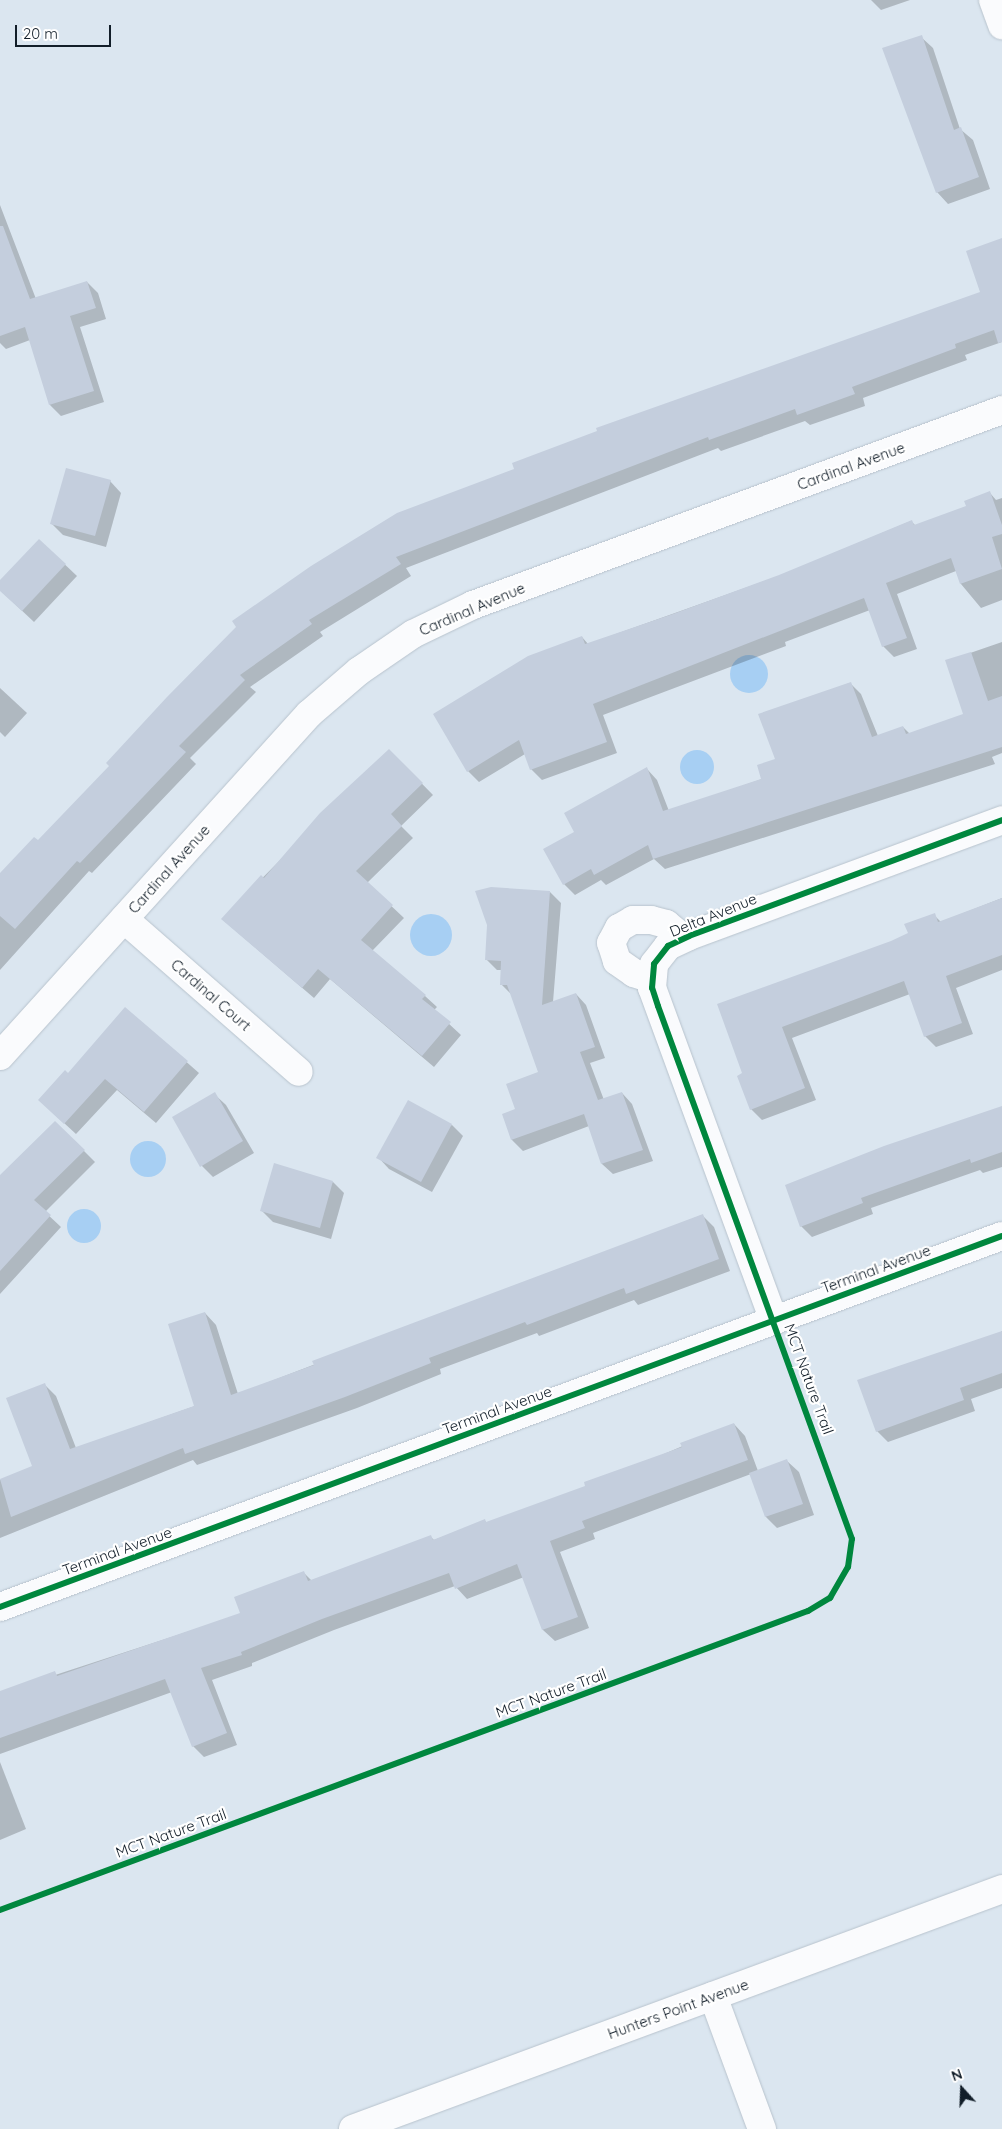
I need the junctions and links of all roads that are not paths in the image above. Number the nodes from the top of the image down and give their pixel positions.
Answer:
1 (993, 0) edge
2 (1002, 25) edge
3 (1002, 410) edge
4 (1002, 820) edge
5 (124, 919) junction
6 (683, 938) junction
7 (652, 979) junction
8 (0, 1056) edge
9 (299, 1072) dead end
10 (1002, 1236) edge
11 (774, 1320) junction
12 (0, 1607) edge
13 (1002, 1889) edge
14 (713, 1996) junction
15 (353, 2129) edge
16 (762, 2129) edge

1 - 2 street
3 - 5 street, Cardinal Avenue
4 - 6 street, Delta Avenue
5 - 8 street, Cardinal Avenue
5 - 9 street, Cardinal Court
6 - 7 street, Delta Avenue
6 - 7 street, Delta Avenue
7 - 11 street
10 - 11 street, Terminal Avenue
11 - 12 street, Terminal Avenue
13 - 14 street, Hunters Point Avenue
14 - 15 street, Hunters Point Avenue
14 - 16 street

